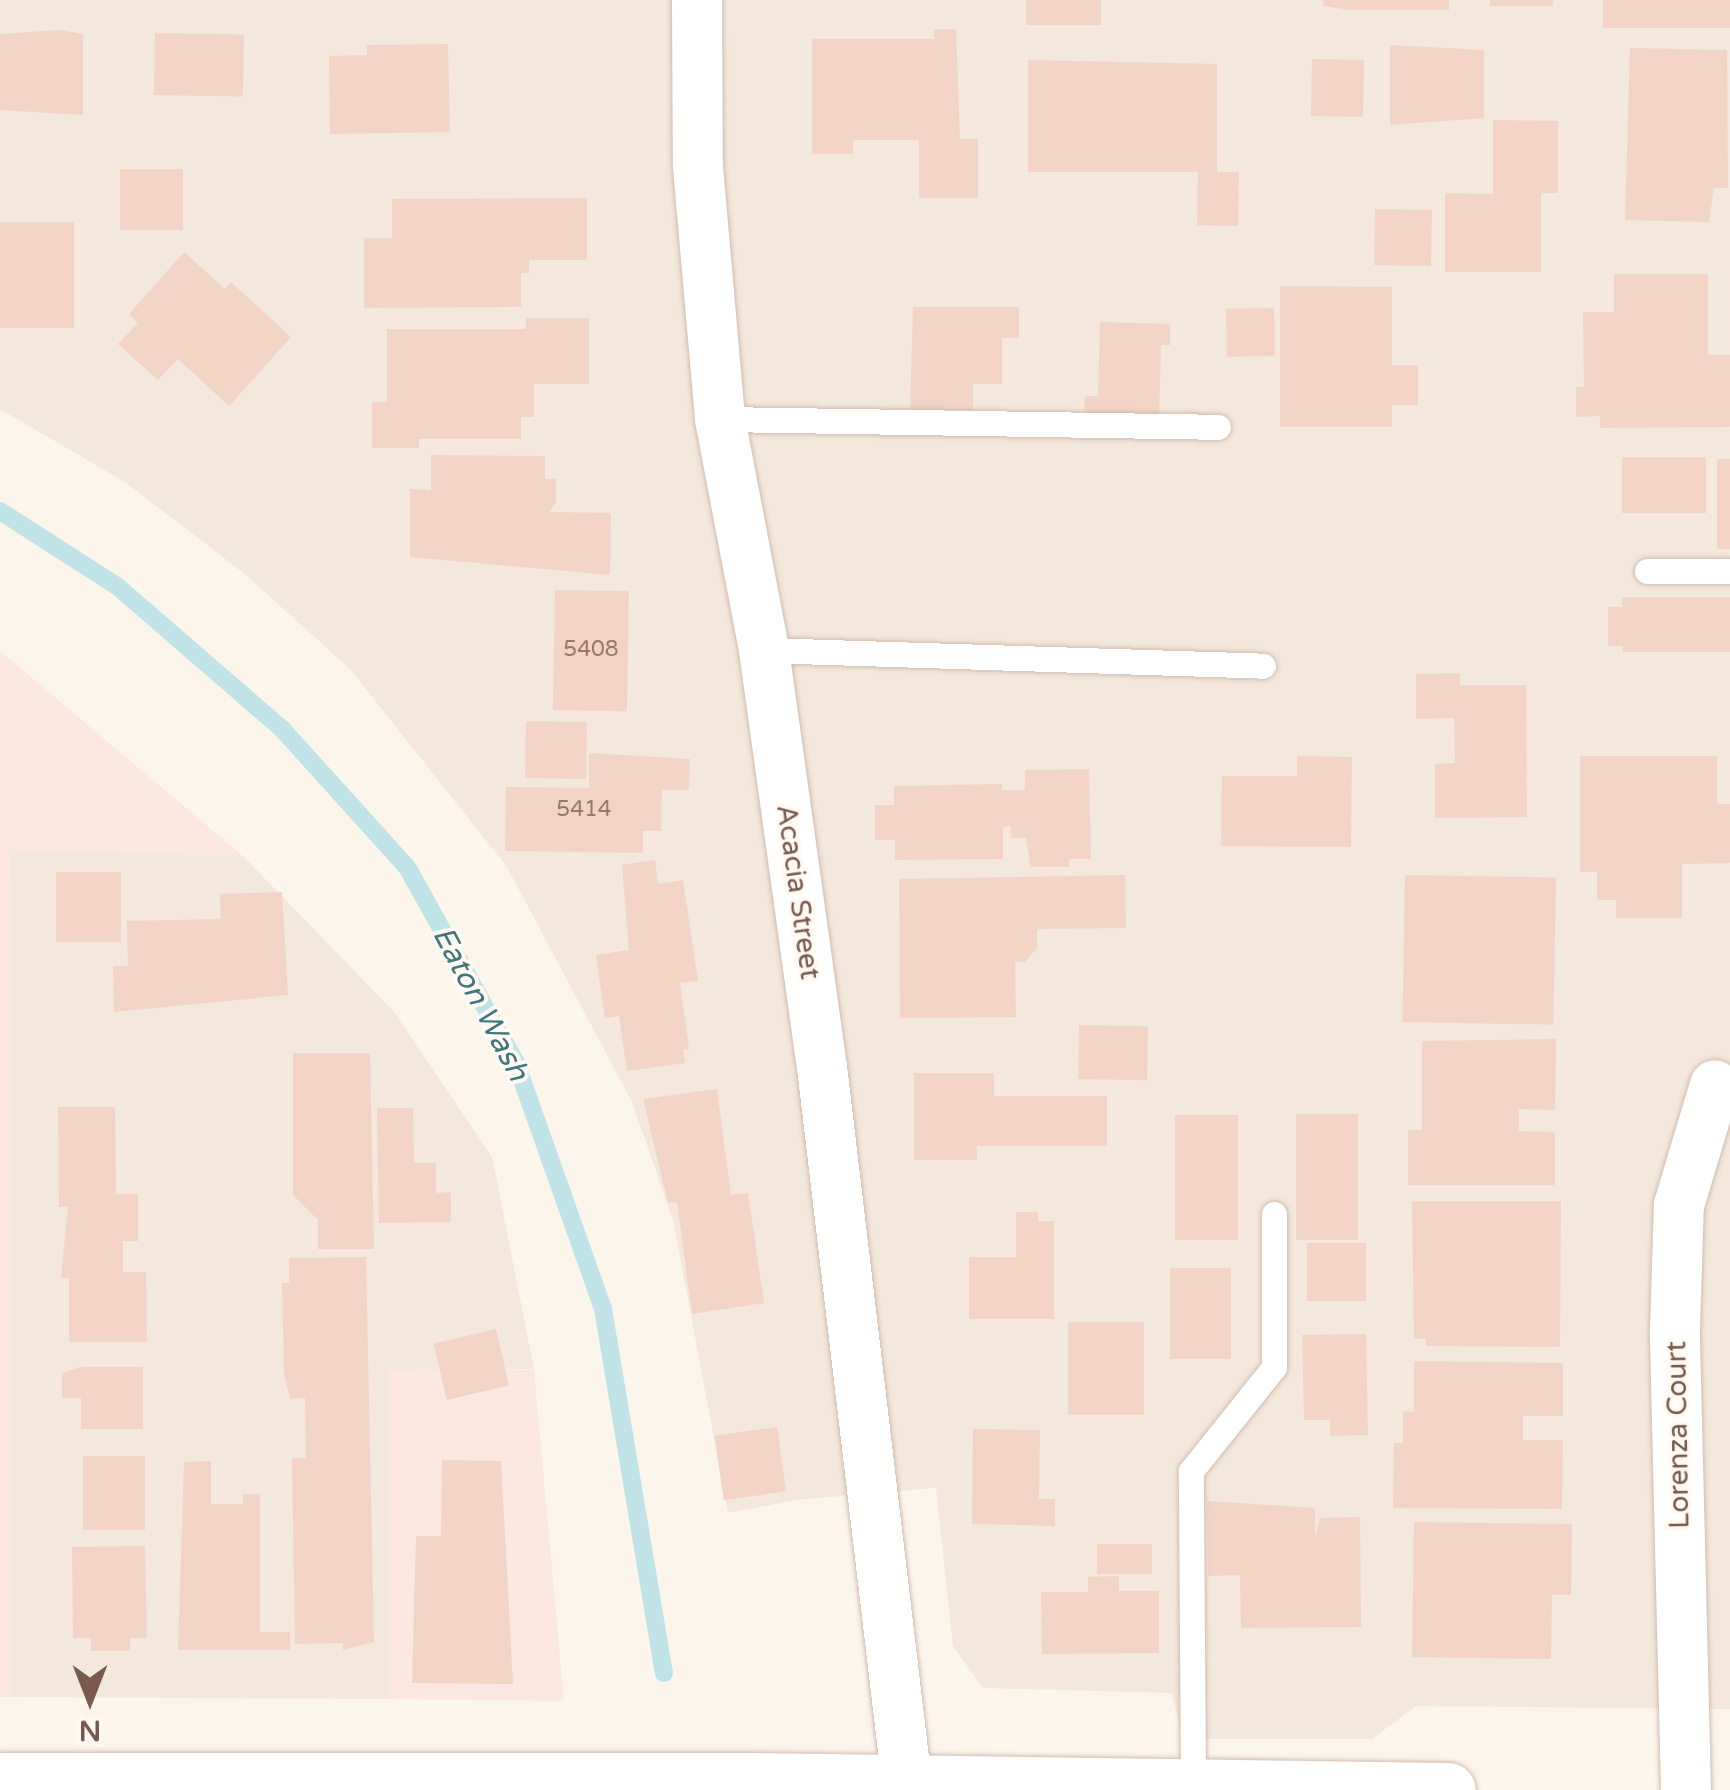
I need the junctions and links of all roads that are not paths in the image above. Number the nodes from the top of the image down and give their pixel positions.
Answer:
1 (697, 0) edge
2 (720, 419) junction
3 (1218, 427) dead end
4 (1647, 570) dead end
5 (1730, 572) edge
6 (764, 650) junction
7 (1263, 666) dead end
8 (1715, 1085) dead end
9 (1274, 1214) dead end
10 (0, 1780) edge
11 (907, 1784) junction
12 (1193, 1784) junction
13 (502, 1786) edge
14 (1448, 1790) edge
15 (1686, 1790) edge

1 - 2 street, Acacia Street
2 - 3 lane
2 - 6 street, Acacia Street
4 - 5 lane
6 - 7 lane
6 - 11 street, Acacia Street
8 - 15 street, Lorenza Court
9 - 12 lane
10 - 13 street
11 - 12 street
11 - 13 street
12 - 14 street

